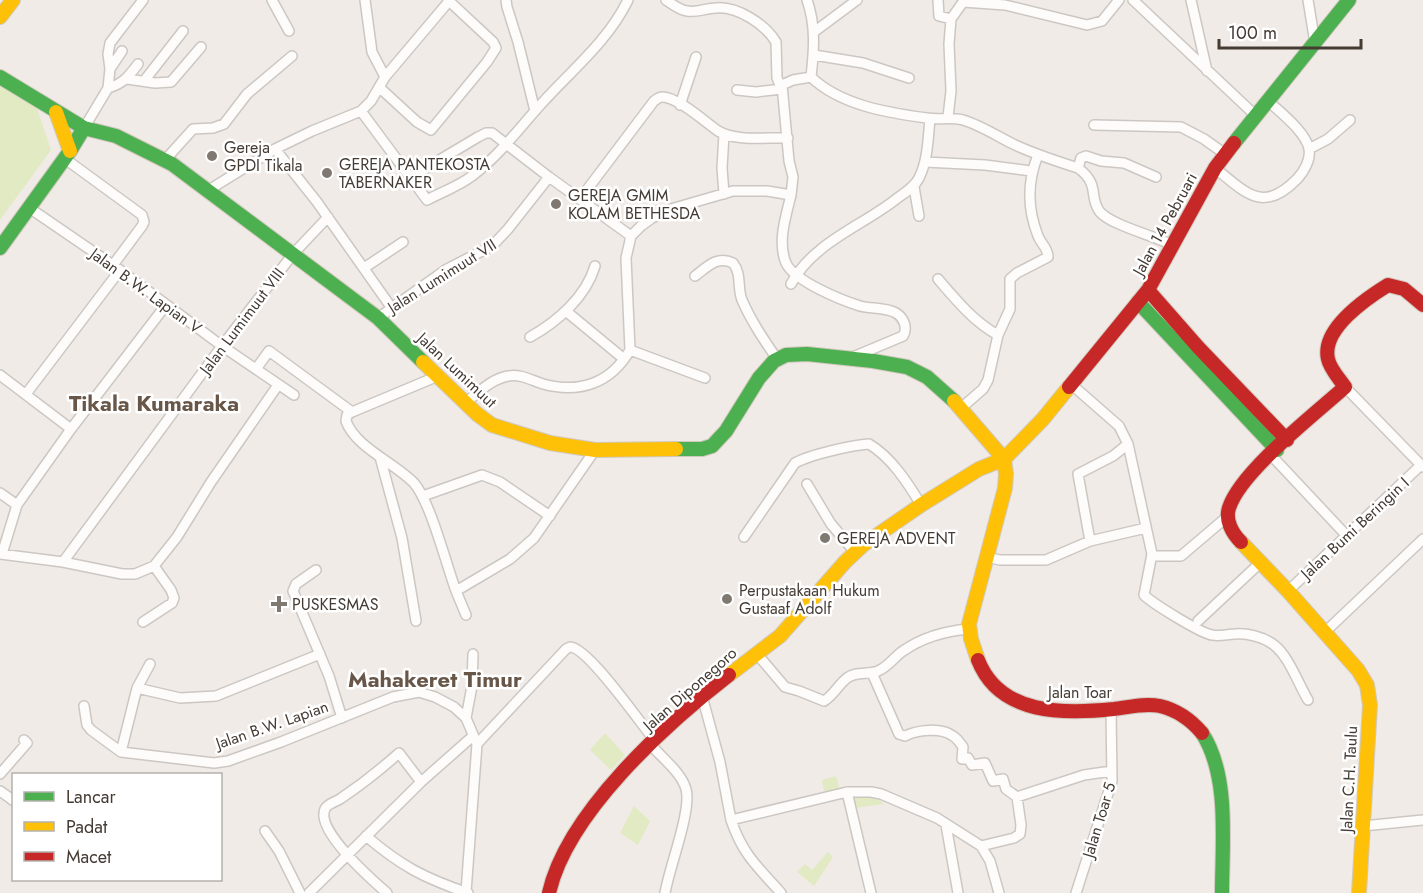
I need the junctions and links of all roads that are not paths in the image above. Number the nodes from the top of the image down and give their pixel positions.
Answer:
1 (13, 0) edge
2 (143, 0) edge
3 (272, 0) edge
4 (365, 0) edge
5 (506, 0) edge
6 (628, 0) edge
7 (666, 0) edge
8 (807, 0) edge
9 (857, 0) edge
10 (939, 0) edge
11 (1119, 0) edge
12 (1133, 0) edge
13 (1191, 0) edge
14 (1308, 0) edge
15 (1349, 0) edge
16 (449, 1) edge
17 (996, 3) edge
18 (0, 17) edge
19 (951, 19) junction
20 (183, 31) dead end
21 (289, 31) dead end
22 (814, 32) junction
23 (1315, 43) junction
24 (201, 47) dead end
25 (122, 51) dead end
26 (814, 55) junction
27 (292, 56) dead end
28 (696, 57) dead end
29 (138, 63) dead end
30 (110, 69) junction
31 (1207, 71) junction
32 (0, 77) edge
33 (385, 77) junction
34 (811, 77) junction
35 (909, 78) dead end
36 (127, 79) junction
37 (144, 81) junction
38 (782, 87) junction
39 (108, 88) junction
40 (380, 88) junction
41 (737, 90) dead end
42 (1267, 100) junction
43 (680, 105) junction
44 (361, 111) junction
45 (534, 111) junction
46 (56, 112) junction
47 (1255, 115) junction
48 (948, 117) junction
49 (930, 119) junction
50 (1350, 120) dead end
51 (1094, 125) dead end
52 (84, 128) junction
53 (724, 134) junction
54 (788, 138) junction
55 (506, 144) junction
56 (275, 149) junction
57 (1309, 149) junction
58 (67, 154) junction
59 (1225, 154) junction
60 (1038, 155) junction
61 (165, 160) junction
62 (925, 162) junction
63 (1078, 168) junction
64 (1215, 168) junction
65 (1031, 171) junction
66 (411, 177) junction
67 (549, 177) junction
68 (1156, 177) dead end
69 (914, 187) junction
70 (207, 191) junction
71 (724, 194) junction
72 (791, 195) junction
73 (580, 199) junction
74 (28, 207) junction
75 (919, 216) dead end
76 (328, 217) junction
77 (631, 236) junction
78 (403, 242) dead end
79 (1172, 245) junction
80 (0, 248) edge
81 (293, 254) junction
82 (595, 266) dead end
83 (117, 267) junction
84 (364, 268) junction
85 (695, 276) dead end
86 (938, 279) dead end
87 (793, 280) junction
88 (1148, 290) junction
89 (1138, 302) junction
90 (166, 305) junction
91 (1423, 305) edge
92 (391, 307) junction
93 (567, 312) junction
94 (378, 318) junction
95 (998, 335) junction
96 (530, 337) dead end
97 (222, 346) junction
98 (630, 350) junction
99 (1193, 352) junction
100 (624, 359) junction
101 (777, 359) junction
102 (849, 359) junction
103 (256, 369) junction
104 (0, 375) edge
105 (438, 376) junction
106 (705, 378) dead end
107 (278, 384) junction
108 (1071, 384) junction
109 (1345, 387) junction
110 (26, 394) junction
111 (294, 395) dead end
112 (465, 403) junction
113 (960, 409) junction
114 (352, 412) junction
115 (71, 429) junction
116 (1128, 444) junction
117 (1278, 448) junction
118 (595, 450) junction
119 (380, 457) junction
120 (1004, 459) junction
121 (1422, 466) edge
122 (807, 484) dead end
123 (0, 493) edge
124 (423, 496) junction
125 (17, 505) junction
126 (921, 505) junction
127 (550, 516) junction
128 (1227, 516) junction
129 (1146, 528) junction
130 (1346, 535) junction
131 (744, 537) dead end
132 (1423, 539) edge
133 (1090, 541) junction
134 (855, 552) junction
135 (1, 554) edge
136 (1152, 556) junction
137 (986, 557) junction
138 (63, 562) junction
139 (1260, 563) junction
140 (154, 566) junction
141 (316, 570) dead end
142 (456, 591) junction
143 (1288, 591) junction
144 (466, 615) dead end
145 (416, 621) dead end
146 (1198, 621) dead end
147 (143, 622) dead end
148 (969, 629) junction
149 (1325, 632) junction
150 (320, 654) junction
151 (473, 654) dead end
152 (757, 654) junction
153 (150, 664) dead end
154 (872, 673) junction
155 (137, 688) junction
156 (702, 696) junction
157 (1308, 700) dead end
158 (84, 706) dead end
159 (1111, 709) junction
160 (342, 718) junction
161 (466, 718) junction
162 (24, 740) dead end
163 (475, 740) junction
164 (653, 743) junction
165 (121, 752) junction
166 (1112, 771) junction
167 (0, 774) edge
168 (421, 782) junction
169 (847, 792) junction
170 (1017, 797) junction
171 (731, 820) junction
172 (1423, 820) edge
173 (946, 825) junction
174 (1363, 826) junction
175 (265, 831) dead end
176 (366, 836) junction
177 (981, 846) junction
178 (347, 854) junction
179 (300, 893) edge
180 (309, 893) edge
181 (387, 893) edge
182 (467, 893) edge
183 (549, 893) edge
184 (665, 893) edge
185 (781, 893) edge
186 (871, 893) edge
187 (958, 893) edge
188 (999, 893) edge
189 (1076, 893) edge
190 (1222, 893) edge
191 (1359, 893) edge

1 - 18 street
2 - 30 street
3 - 21 street
4 - 33 street
5 - 45 street
6 - 45 street
7 - 38 street
8 - 22 street
9 - 22 street
10 - 19 street
11 - 17 street
12 - 31 street
13 - 31 street
14 - 23 street
15 - 23 street, Jalan 14 Pebruari
16 - 33 street
16 - 40 street
17 - 19 street
19 - 48 street
20 - 37 street
22 - 26 street
23 - 42 street, Jalan 14 Pebruari
24 - 37 street
25 - 30 street
26 - 34 street
26 - 35 street
27 - 61 street
28 - 43 street
29 - 36 street
30 - 39 street
31 - 47 street
32 - 46 street, Jalan Lumimuut
33 - 40 street
34 - 38 street
34 - 49 street
36 - 37 street
36 - 39 street
38 - 41 street
38 - 54 street
39 - 52 street
40 - 44 street
42 - 47 street, Jalan 14 Pebruari
42 - 57 street
43 - 53 street
43 - 73 street
44 - 56 street
44 - 66 street
45 - 55 street
46 - 52 street, Jalan Lumimuut
46 - 58 street
47 - 59 street, Jalan 14 Pebruari
48 - 49 street
48 - 60 street
49 - 62 street
50 - 57 street
51 - 59 street
52 - 58 street
52 - 61 street, Jalan Lumimuut
53 - 54 street
53 - 71 street
54 - 72 street
55 - 66 street
55 - 66 street
55 - 67 street
56 - 70 street
56 - 76 street
57 - 64 street
58 - 74 street
58 - 83 street
59 - 64 street, Jalan 14 Pebruari
60 - 63 street
60 - 65 street
61 - 70 street, Jalan Lumimuut
62 - 65 street
62 - 69 street
63 - 68 street
63 - 79 street
64 - 79 street, Jalan 14 Pebruari
65 - 95 street
67 - 73 street
67 - 92 street, Jalan Lumimuut VII
69 - 75 street
69 - 87 street
70 - 81 street, Jalan Lumimuut
71 - 72 street
71 - 77 street
72 - 87 street
73 - 77 street
74 - 80 street
74 - 83 street, Jalan B.W. Lapian V
76 - 81 street, Jalan Lumimuut VIII
76 - 84 street
77 - 98 street
78 - 84 street
79 - 88 street, Jalan 14 Pebruari
81 - 94 street, Jalan Lumimuut
81 - 97 street, Jalan Lumimuut VIII
82 - 93 street
83 - 90 street, Jalan B.W. Lapian V
83 - 110 street
84 - 92 street
85 - 101 street
86 - 95 street
87 - 102 street
88 - 89 street, Jalan 14 Pebruari
88 - 99 street
89 - 99 street
89 - 108 street, Jalan 14 Pebruari
90 - 97 street, Jalan B.W. Lapian V
90 - 115 street
91 - 109 street
92 - 94 street, Jalan Lumimuut VII
93 - 96 street
93 - 100 street
94 - 105 street, Jalan Lumimuut
95 - 113 street
97 - 103 street, Jalan B.W. Lapian V
97 - 138 street, Jalan Lumimuut VIII
98 - 100 street
98 - 106 street
99 - 117 street
100 - 112 street
101 - 102 street
101 - 118 street, Jalan Lumimuut
102 - 113 street
103 - 107 street, Jalan B.W. Lapian V
103 - 114 street
104 - 110 street
105 - 112 street, Jalan Lumimuut
105 - 114 street
107 - 111 street, Jalan B.W. Lapian V
107 - 140 street
108 - 116 street
108 - 120 street, Jalan 14 Pebruari
109 - 117 street
109 - 121 street
110 - 115 street
112 - 118 street, Jalan Lumimuut
113 - 120 street
114 - 119 street
115 - 125 street
116 - 129 street
116 - 133 street
117 - 128 street
117 - 130 street
118 - 127 street
119 - 124 street
119 - 145 street
120 - 126 street, Jalan Diponegoro
120 - 137 street
121 - 130 street, Jalan Bumi Beringin I
122 - 134 street
123 - 125 street
124 - 127 street
124 - 142 street
125 - 135 street
126 - 131 street
126 - 134 street, Jalan Diponegoro
127 - 142 street
128 - 136 street
128 - 139 street, Jalan C.H. Taulu
129 - 133 street
129 - 136 street
130 - 143 street, Jalan Bumi Beringin I
132 - 149 street
133 - 137 street
134 - 152 street, Jalan Diponegoro
135 - 138 street
136 - 157 street
137 - 148 street
138 - 140 street
139 - 143 street, Jalan C.H. Taulu
139 - 146 street
140 - 147 street
141 - 150 street
142 - 144 street
143 - 149 street, Jalan C.H. Taulu
148 - 154 street
148 - 159 street, Jalan Toar
149 - 174 street, Jalan C.H. Taulu
150 - 155 street
150 - 160 street
151 - 161 street
152 - 154 street
152 - 156 street, Jalan Diponegoro
153 - 155 street
154 - 170 street
155 - 165 street
156 - 164 street, Jalan Diponegoro
156 - 171 street
158 - 165 street, Jalan B.W. Lapian
159 - 166 street, Jalan Toar 5
159 - 190 street, Jalan Toar
160 - 161 street, Jalan B.W. Lapian
160 - 165 street, Jalan B.W. Lapian
161 - 163 street
162 - 167 street
163 - 164 street
163 - 168 street
163 - 182 street
164 - 183 street, Jalan Diponegoro
164 - 184 street
166 - 170 street
166 - 189 street, Jalan Toar 5
168 - 176 street
168 - 178 street
169 - 171 street
169 - 173 street
169 - 186 street
170 - 177 street
171 - 185 street
172 - 174 street
173 - 177 street
173 - 187 street
174 - 191 street, Jalan C.H. Taulu
175 - 179 street
176 - 178 street
176 - 182 street
177 - 188 street
178 - 180 street
178 - 181 street

